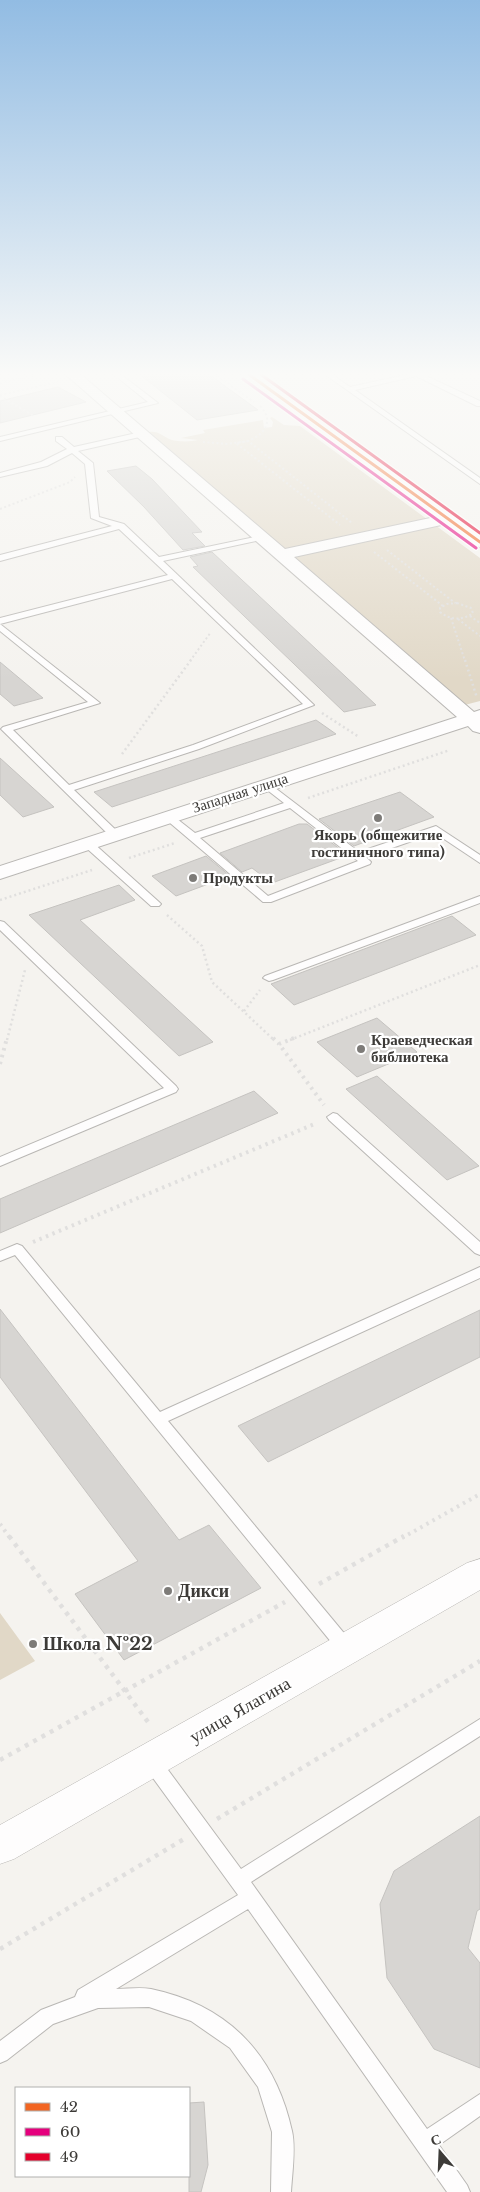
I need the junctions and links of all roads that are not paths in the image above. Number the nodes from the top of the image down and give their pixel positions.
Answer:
1 (90, 475) edge
2 (190, 475) edge
3 (389, 475) edge
4 (449, 519) junction
5 (121, 526) junction
6 (262, 537) junction
7 (480, 542) edge
8 (282, 555) junction
9 (0, 558) edge
10 (158, 560) junction
11 (175, 576) junction
12 (0, 621) edge
13 (0, 627) edge
14 (477, 716) edge
15 (3, 726) edge
16 (266, 784) junction
17 (67, 790) junction
18 (291, 804) junction
19 (168, 817) junction
20 (115, 835) junction
21 (194, 837) junction
22 (87, 843) junction
23 (358, 856) junction
24 (480, 860) edge
25 (0, 873) edge
26 (480, 899) edge
27 (155, 904) road end
28 (0, 924) edge
29 (269, 978) road end
30 (333, 1117) road end
31 (0, 1162) edge
32 (480, 1250) edge
33 (0, 1256) edge
34 (480, 1272) edge
35 (157, 1420) junction
36 (480, 1573) edge
37 (347, 1649) junction
38 (480, 1727) edge
39 (160, 1756) junction
40 (0, 1846) edge
41 (239, 1880) junction
42 (251, 1896) junction
43 (74, 2004) junction
44 (0, 2054) edge
45 (480, 2104) edge
46 (426, 2142) junction
47 (281, 2192) edge
48 (460, 2192) edge

1 - 5 lane
2 - 6 street
3 - 4 main road
4 - 7 main road
4 - 8 street
5 - 9 lane
5 - 10 lane
6 - 8 street
6 - 10 lane
8 - 14 street
10 - 11 lane
11 - 12 lane
11 - 17 lane
13 - 15 lane
14 - 16 street, Западная улица
15 - 17 lane
16 - 18 lane
16 - 19 street, Западная улица
17 - 20 lane
18 - 21 lane
18 - 23 lane
19 - 20 street, Западная улица
19 - 21 lane
20 - 22 street, Западная улица
21 - 23 lane
22 - 25 street, Западная улица
22 - 27 lane
23 - 24 lane
26 - 29 lane
28 - 31 lane
30 - 32 lane
33 - 35 lane
34 - 35 lane
35 - 37 lane
36 - 37 main road, улица Ялагина
37 - 39 main road, улица Ялагина
38 - 41 lane
39 - 40 main road, улица Ялагина
39 - 41 lane
41 - 42 lane
42 - 43 lane
42 - 46 lane
43 - 44 lane
43 - 47 lane
45 - 46 lane
46 - 48 lane

